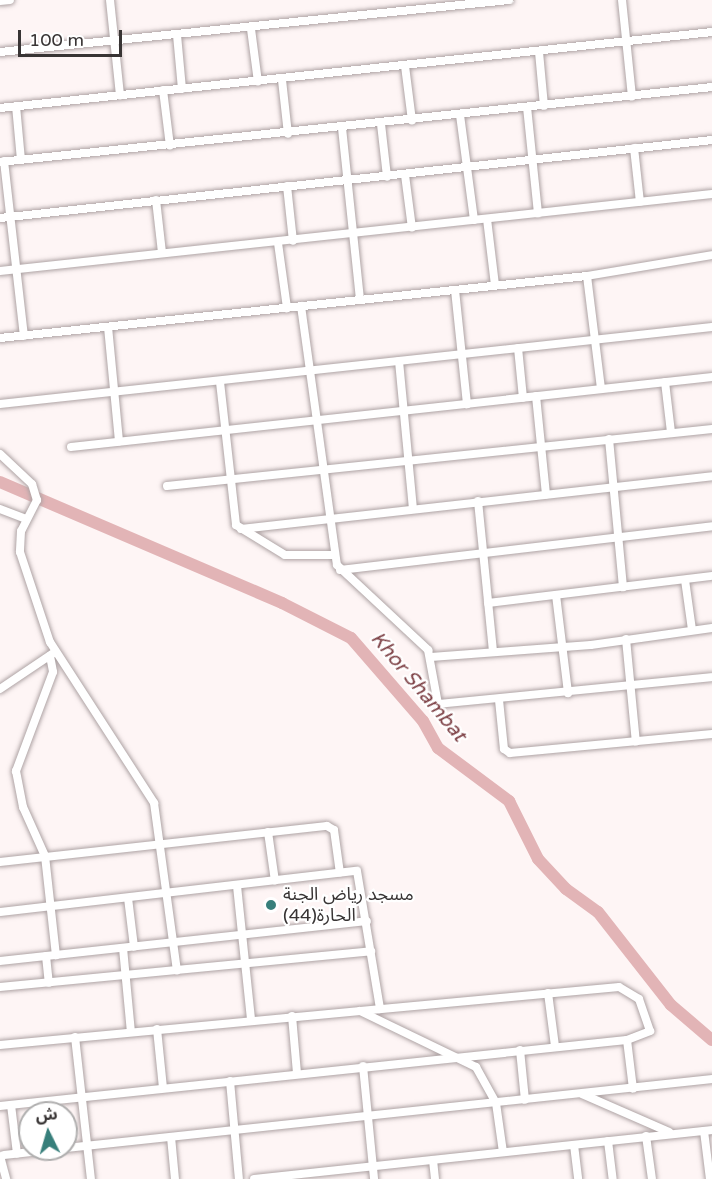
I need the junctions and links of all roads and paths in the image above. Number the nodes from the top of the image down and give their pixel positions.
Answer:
1 (10, 0) edge
2 (110, 0) edge
3 (509, 0) edge
4 (622, 0) edge
5 (0, 1) edge
6 (251, 29) junction
7 (712, 32) edge
8 (177, 35) junction
9 (114, 41) junction
10 (625, 41) junction
11 (0, 52) edge
12 (539, 52) junction
13 (405, 66) junction
14 (282, 80) junction
15 (258, 82) junction
16 (712, 87) edge
17 (182, 88) junction
18 (163, 90) junction
19 (120, 95) junction
20 (632, 96) junction
21 (16, 106) junction
22 (544, 106) junction
23 (527, 107) junction
24 (0, 108) edge
25 (460, 115) junction
26 (412, 121) junction
27 (381, 124) junction
28 (342, 128) junction
29 (288, 134) junction
30 (712, 140) edge
31 (170, 146) junction
32 (634, 148) junction
33 (531, 158) junction
34 (21, 160) junction
35 (2, 162) edge
36 (466, 167) junction
37 (405, 175) junction
38 (387, 177) junction
39 (347, 181) junction
40 (287, 186) junction
41 (712, 194) edge
42 (156, 200) junction
43 (640, 202) junction
44 (538, 213) junction
45 (11, 216) junction
46 (0, 218) edge
47 (487, 219) junction
48 (474, 220) junction
49 (412, 228) junction
50 (353, 234) junction
51 (292, 240) junction
52 (278, 243) junction
53 (162, 253) junction
54 (712, 255) edge
55 (16, 269) junction
56 (0, 271) edge
57 (587, 276) junction
58 (495, 285) junction
59 (455, 290) junction
60 (360, 300) junction
61 (301, 306) junction
62 (286, 308) junction
63 (108, 327) junction
64 (712, 327) edge
65 (24, 336) junction
66 (0, 338) edge
67 (595, 339) junction
68 (518, 348) junction
69 (462, 354) junction
70 (399, 361) junction
71 (309, 370) junction
72 (712, 377) edge
73 (220, 381) junction
74 (665, 382) junction
75 (601, 388) junction
76 (114, 392) junction
77 (536, 396) junction
78 (523, 398) junction
79 (0, 404) edge
80 (467, 404) junction
81 (404, 410) junction
82 (315, 420) junction
83 (224, 428) junction
84 (712, 429) edge
85 (671, 432) junction
86 (609, 439) junction
87 (119, 441) junction
88 (542, 446) junction
89 (71, 447) dead end
90 (0, 454) edge
91 (410, 460) junction
92 (321, 468) junction
93 (712, 476) edge
94 (229, 479) junction
95 (614, 485) junction
96 (167, 486) dead end
97 (546, 494) junction
98 (477, 501) junction
99 (413, 508) junction
100 (0, 509) edge
101 (329, 517) junction
102 (26, 519) junction
103 (712, 526) edge
104 (241, 529) junction
105 (618, 537) junction
106 (482, 553) junction
107 (335, 555) junction
108 (340, 570) junction
109 (712, 576) edge
110 (685, 580) junction
111 (623, 587) junction
112 (556, 595) junction
113 (488, 603) junction
114 (712, 628) edge
115 (692, 630) junction
116 (626, 639) junction
117 (563, 646) junction
118 (493, 651) junction
119 (53, 654) junction
120 (431, 657) junction
121 (712, 677) edge
122 (630, 686) junction
123 (0, 688) edge
124 (568, 693) junction
125 (500, 700) junction
126 (712, 734) edge
127 (636, 742) junction
128 (268, 832) junction
129 (162, 843) junction
130 (45, 856) junction
131 (0, 862) edge
132 (340, 873) junction
133 (274, 881) junction
134 (237, 886) junction
135 (169, 894) junction
136 (128, 898) junction
137 (51, 906) junction
138 (0, 912) edge
139 (367, 921) junction
140 (243, 936) junction
141 (174, 942) junction
142 (134, 947) junction
143 (123, 948) junction
144 (371, 951) junction
145 (56, 955) junction
146 (46, 956) junction
147 (0, 961) edge
148 (245, 963) junction
149 (177, 970) junction
150 (125, 975) junction
151 (49, 983) junction
152 (0, 987) edge
153 (548, 993) junction
154 (380, 1009) junction
155 (360, 1011) junction
156 (292, 1016) junction
157 (251, 1020) junction
158 (157, 1029) junction
159 (131, 1032) junction
160 (75, 1037) junction
161 (627, 1040) junction
162 (0, 1044) edge
163 (555, 1046) junction
164 (520, 1050) junction
165 (459, 1058) junction
166 (363, 1066) junction
167 (297, 1073) junction
168 (712, 1079) edge
169 (230, 1081) junction
170 (163, 1088) junction
171 (633, 1089) junction
172 (581, 1094) junction
173 (82, 1097) junction
174 (525, 1100) junction
175 (496, 1103) junction
176 (11, 1105) junction
177 (0, 1106) edge
178 (368, 1117) junction
179 (234, 1131) junction
180 (708, 1131) edge
181 (673, 1134) junction
182 (646, 1136) junction
183 (171, 1137) junction
184 (608, 1141) junction
185 (574, 1145) junction
186 (88, 1146) junction
187 (78, 1147) edge
188 (503, 1152) junction
189 (17, 1154) joint
190 (2, 1156) edge
191 (433, 1160) junction
192 (373, 1167) junction
193 (305, 1176) edge
194 (6, 1179) edge
195 (91, 1179) edge
196 (175, 1179) edge
197 (239, 1179) edge
198 (254, 1179) edge
199 (374, 1179) edge
200 (435, 1179) edge
201 (578, 1179) edge
202 (613, 1179) edge
203 (652, 1179) edge
204 (708, 1179) edge

1 - 5 street
2 - 9 street
3 - 6 street
4 - 10 street
6 - 8 street
6 - 15 street
7 - 10 street
8 - 9 street
8 - 17 street
9 - 11 street
9 - 19 street
10 - 12 street
10 - 20 street
12 - 13 street
12 - 22 street
13 - 14 street
13 - 26 street
14 - 15 street
14 - 29 street
15 - 17 street
16 - 20 street
17 - 18 street
18 - 19 street
18 - 31 street
19 - 21 street
20 - 22 street
21 - 24 street
21 - 34 street
22 - 23 street
23 - 25 street
23 - 33 street
25 - 26 street
25 - 36 street
26 - 27 street
27 - 28 street
27 - 38 street
28 - 29 street
28 - 39 street
29 - 31 street
30 - 32 street
31 - 34 street
32 - 33 street
32 - 43 street
33 - 36 street
33 - 44 street
34 - 35 street
35 - 45 street
36 - 37 street
36 - 48 street
37 - 38 street
37 - 49 street
38 - 39 street
39 - 40 street
39 - 50 street
40 - 42 street
40 - 51 street
41 - 43 street
42 - 45 street
42 - 53 street
43 - 44 street
44 - 47 street
45 - 46 street
45 - 55 street
47 - 48 street
47 - 58 street
48 - 49 street
49 - 50 street
50 - 51 street
50 - 60 street
51 - 52 street
52 - 53 street
52 - 62 street
53 - 55 street
54 - 57 street
55 - 56 street
55 - 65 street
57 - 58 street
57 - 67 street
58 - 59 street
59 - 60 street
59 - 69 street
60 - 61 street
61 - 62 street
61 - 71 street
62 - 63 street
63 - 65 street
63 - 76 street
64 - 67 street
65 - 66 street
67 - 68 street
67 - 75 street
68 - 69 street
68 - 78 street
69 - 70 street
69 - 80 street
70 - 71 street
70 - 81 street
71 - 73 street
71 - 82 street
72 - 74 street
73 - 76 street
73 - 83 street
74 - 75 street
74 - 85 street
75 - 77 street
76 - 79 street
76 - 87 street
77 - 78 street
77 - 88 street
78 - 80 street
80 - 81 street
81 - 82 street
81 - 91 street
82 - 83 street
82 - 92 street
83 - 87 street
83 - 94 street
84 - 85 street
85 - 86 street
86 - 88 street
86 - 95 street
87 - 89 street
88 - 91 street
88 - 97 street
90 - 102 street
91 - 92 street
91 - 99 street
92 - 94 street
92 - 101 street
93 - 95 street
94 - 96 street
94 - 104 street
95 - 97 street
95 - 105 street
97 - 98 street
98 - 99 street
98 - 106 street
99 - 101 street
100 - 102 street
101 - 104 street
101 - 107 street
102 - 119 street
103 - 105 street
104 - 107 street
105 - 106 street
105 - 111 street
106 - 108 street
106 - 113 street
107 - 108 street
108 - 120 street
109 - 110 street
110 - 111 street
110 - 115 street
111 - 112 street
112 - 113 street
112 - 117 street
113 - 118 street
114 - 115 street
115 - 116 street
116 - 117 street
116 - 122 street
117 - 118 street
117 - 124 street
118 - 120 street
119 - 123 street
119 - 129 street
119 - 130 street
120 - 125 street
121 - 122 street
122 - 124 street
122 - 127 street
124 - 125 street
125 - 127 street
126 - 127 street
128 - 129 street
128 - 132 street
128 - 133 street
129 - 130 street
129 - 135 street
130 - 131 street
130 - 137 street
132 - 133 street
132 - 139 street
133 - 134 street
134 - 135 street
134 - 140 street
135 - 136 street
135 - 141 street
136 - 137 street
136 - 142 street
137 - 138 street
137 - 145 street
139 - 140 street
139 - 144 street
140 - 141 street
140 - 148 street
141 - 142 street
141 - 149 street
142 - 143 street
143 - 145 street
143 - 150 street
144 - 148 street
144 - 154 street
145 - 146 street
146 - 147 street
146 - 151 street
148 - 149 street
148 - 157 street
149 - 150 street
150 - 151 street
150 - 159 street
151 - 152 street
153 - 154 street
153 - 161 street
153 - 163 street
154 - 155 street
155 - 156 street
155 - 165 street
156 - 157 street
156 - 167 street
157 - 158 street
158 - 159 street
158 - 170 street
159 - 160 street
160 - 162 street
160 - 173 street
161 - 163 street
161 - 171 street
163 - 164 street
164 - 165 street
164 - 174 street
165 - 166 street
165 - 175 street
166 - 167 street
166 - 178 street
167 - 169 street
168 - 171 street
169 - 170 street
169 - 179 street
170 - 173 street
171 - 172 street
172 - 174 street
172 - 181 street
173 - 176 street
173 - 186 street
174 - 175 street
175 - 178 street
175 - 188 street
176 - 177 street
176 - 189 street
178 - 179 street
178 - 192 street
179 - 183 street
179 - 197 street
180 - 181 street
180 - 204 street
181 - 182 street
182 - 184 street
182 - 203 street
183 - 186 street
183 - 196 street
184 - 185 street
184 - 202 street
185 - 188 street
185 - 201 street
186 - 187 street
186 - 195 street
188 - 191 street
189 - 190 street
190 - 194 street
191 - 192 street
191 - 200 street
192 - 193 street
192 - 199 street
193 - 198 street

